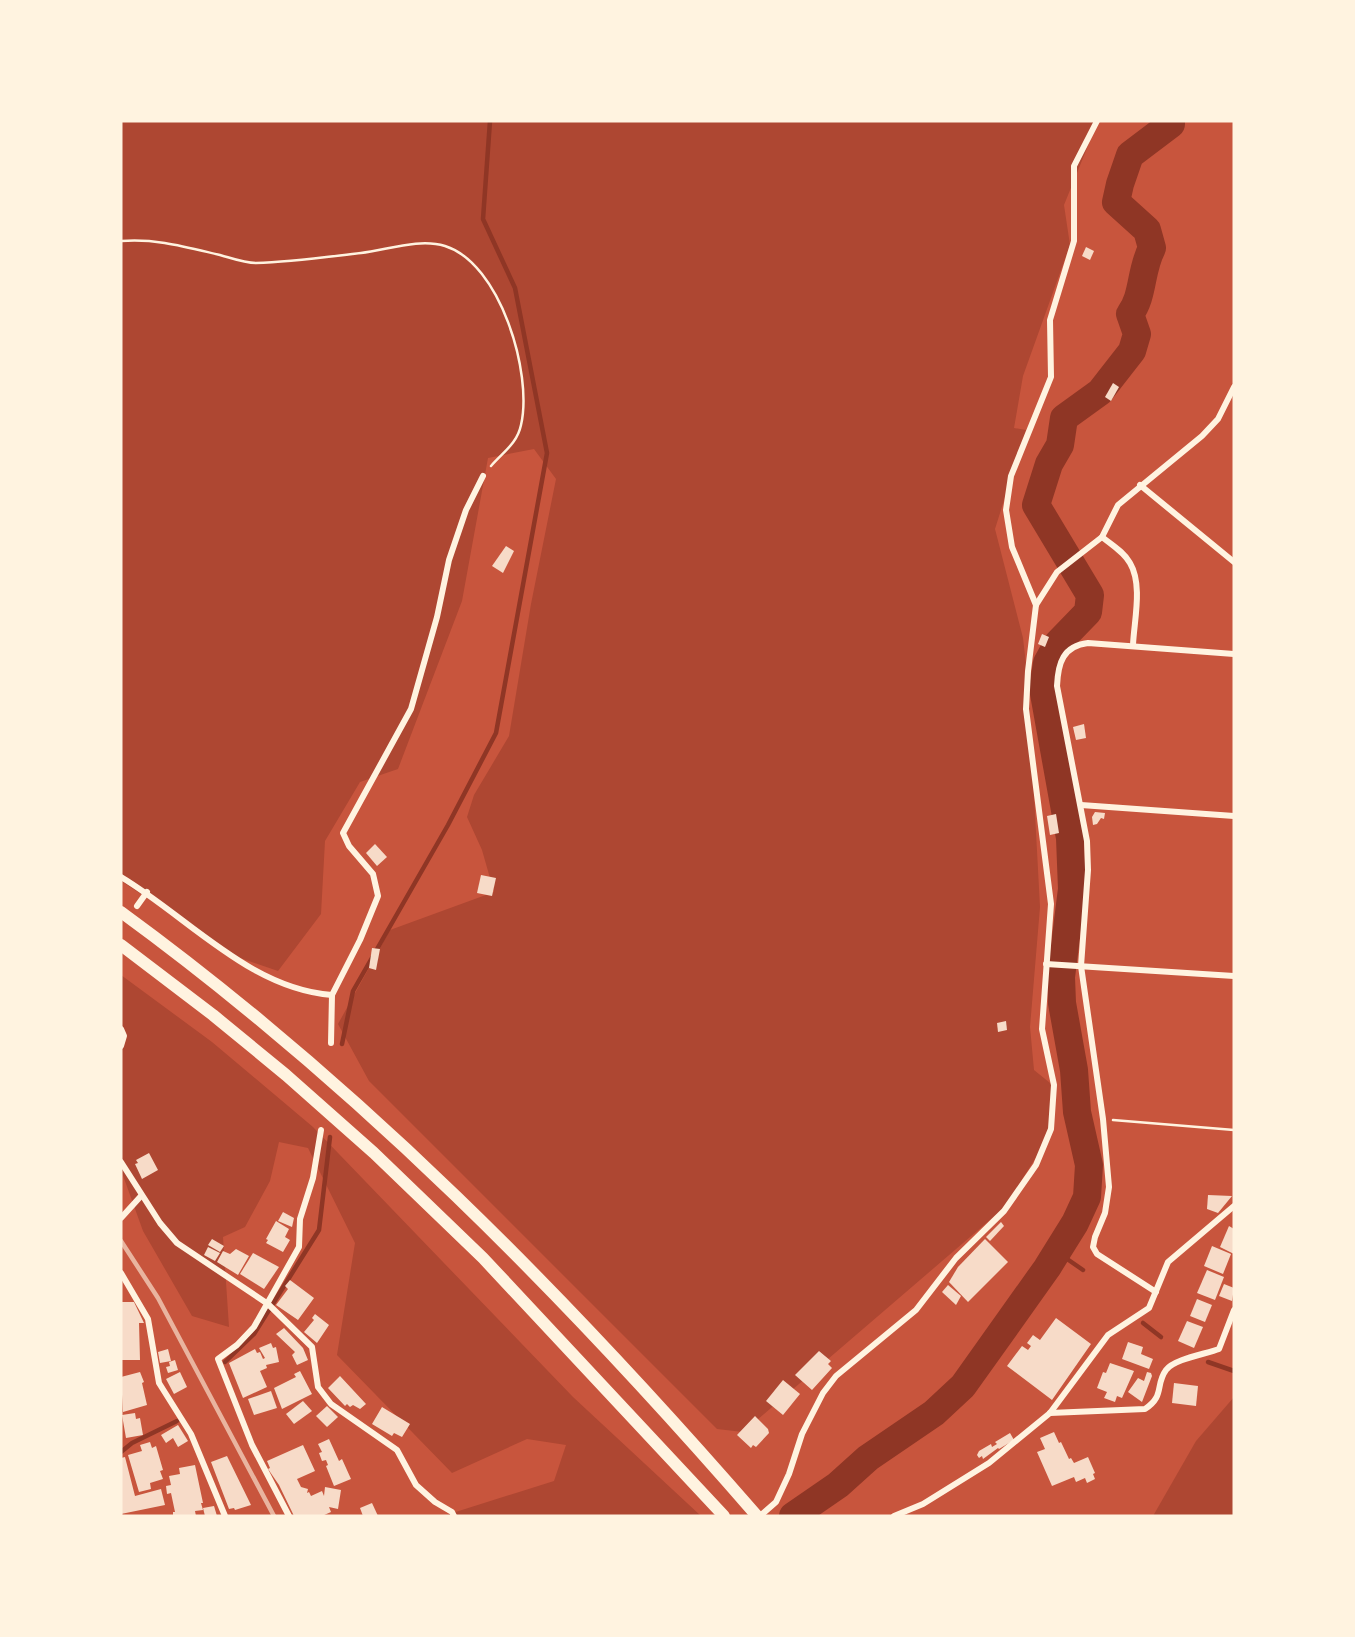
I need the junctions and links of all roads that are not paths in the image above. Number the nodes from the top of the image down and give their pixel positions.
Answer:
1 (1097, 121) edge
2 (1234, 387) edge
3 (483, 476) road end
4 (1140, 485) junction
5 (1102, 537) junction
6 (1234, 562) edge
7 (1036, 605) junction
8 (1133, 645) junction
9 (1234, 654) edge
10 (1081, 805) junction
11 (1234, 816) edge
12 (121, 877) edge
13 (147, 892) junction
14 (137, 906) dead end
15 (121, 912) edge
16 (121, 945) edge
17 (1046, 964) junction
18 (1081, 966) junction
19 (1234, 976) edge
20 (332, 995) junction
21 (121, 1029) edge
22 (331, 1043) dead end
23 (121, 1046) edge
24 (321, 1130) dead end
25 (121, 1162) edge
26 (141, 1196) junction
27 (1233, 1210) edge
28 (121, 1218) edge
29 (121, 1273) edge
30 (1156, 1292) junction
31 (268, 1304) junction
32 (1234, 1310) edge
33 (1050, 1413) junction
34 (721, 1512) edge
35 (225, 1516) edge
36 (289, 1516) edge
37 (454, 1516) edge
38 (758, 1516) edge
39 (894, 1516) edge

1 - 7 street
2 - 4 street
3 - 20 street
4 - 5 street
4 - 6 street
5 - 7 street
5 - 8 street
7 - 17 street
8 - 9 street
8 - 10 street
10 - 11 street
10 - 18 street
12 - 13 street
13 - 14 street
13 - 20 street
15 - 38 highway
16 - 34 highway
17 - 18 street
17 - 38 street
18 - 19 street
18 - 30 street
20 - 22 street
21 - 23 street
24 - 31 street
25 - 26 street
26 - 28 street
26 - 31 street
27 - 30 street
29 - 35 street
30 - 33 street
31 - 36 street
31 - 37 street
32 - 33 street
33 - 39 street

